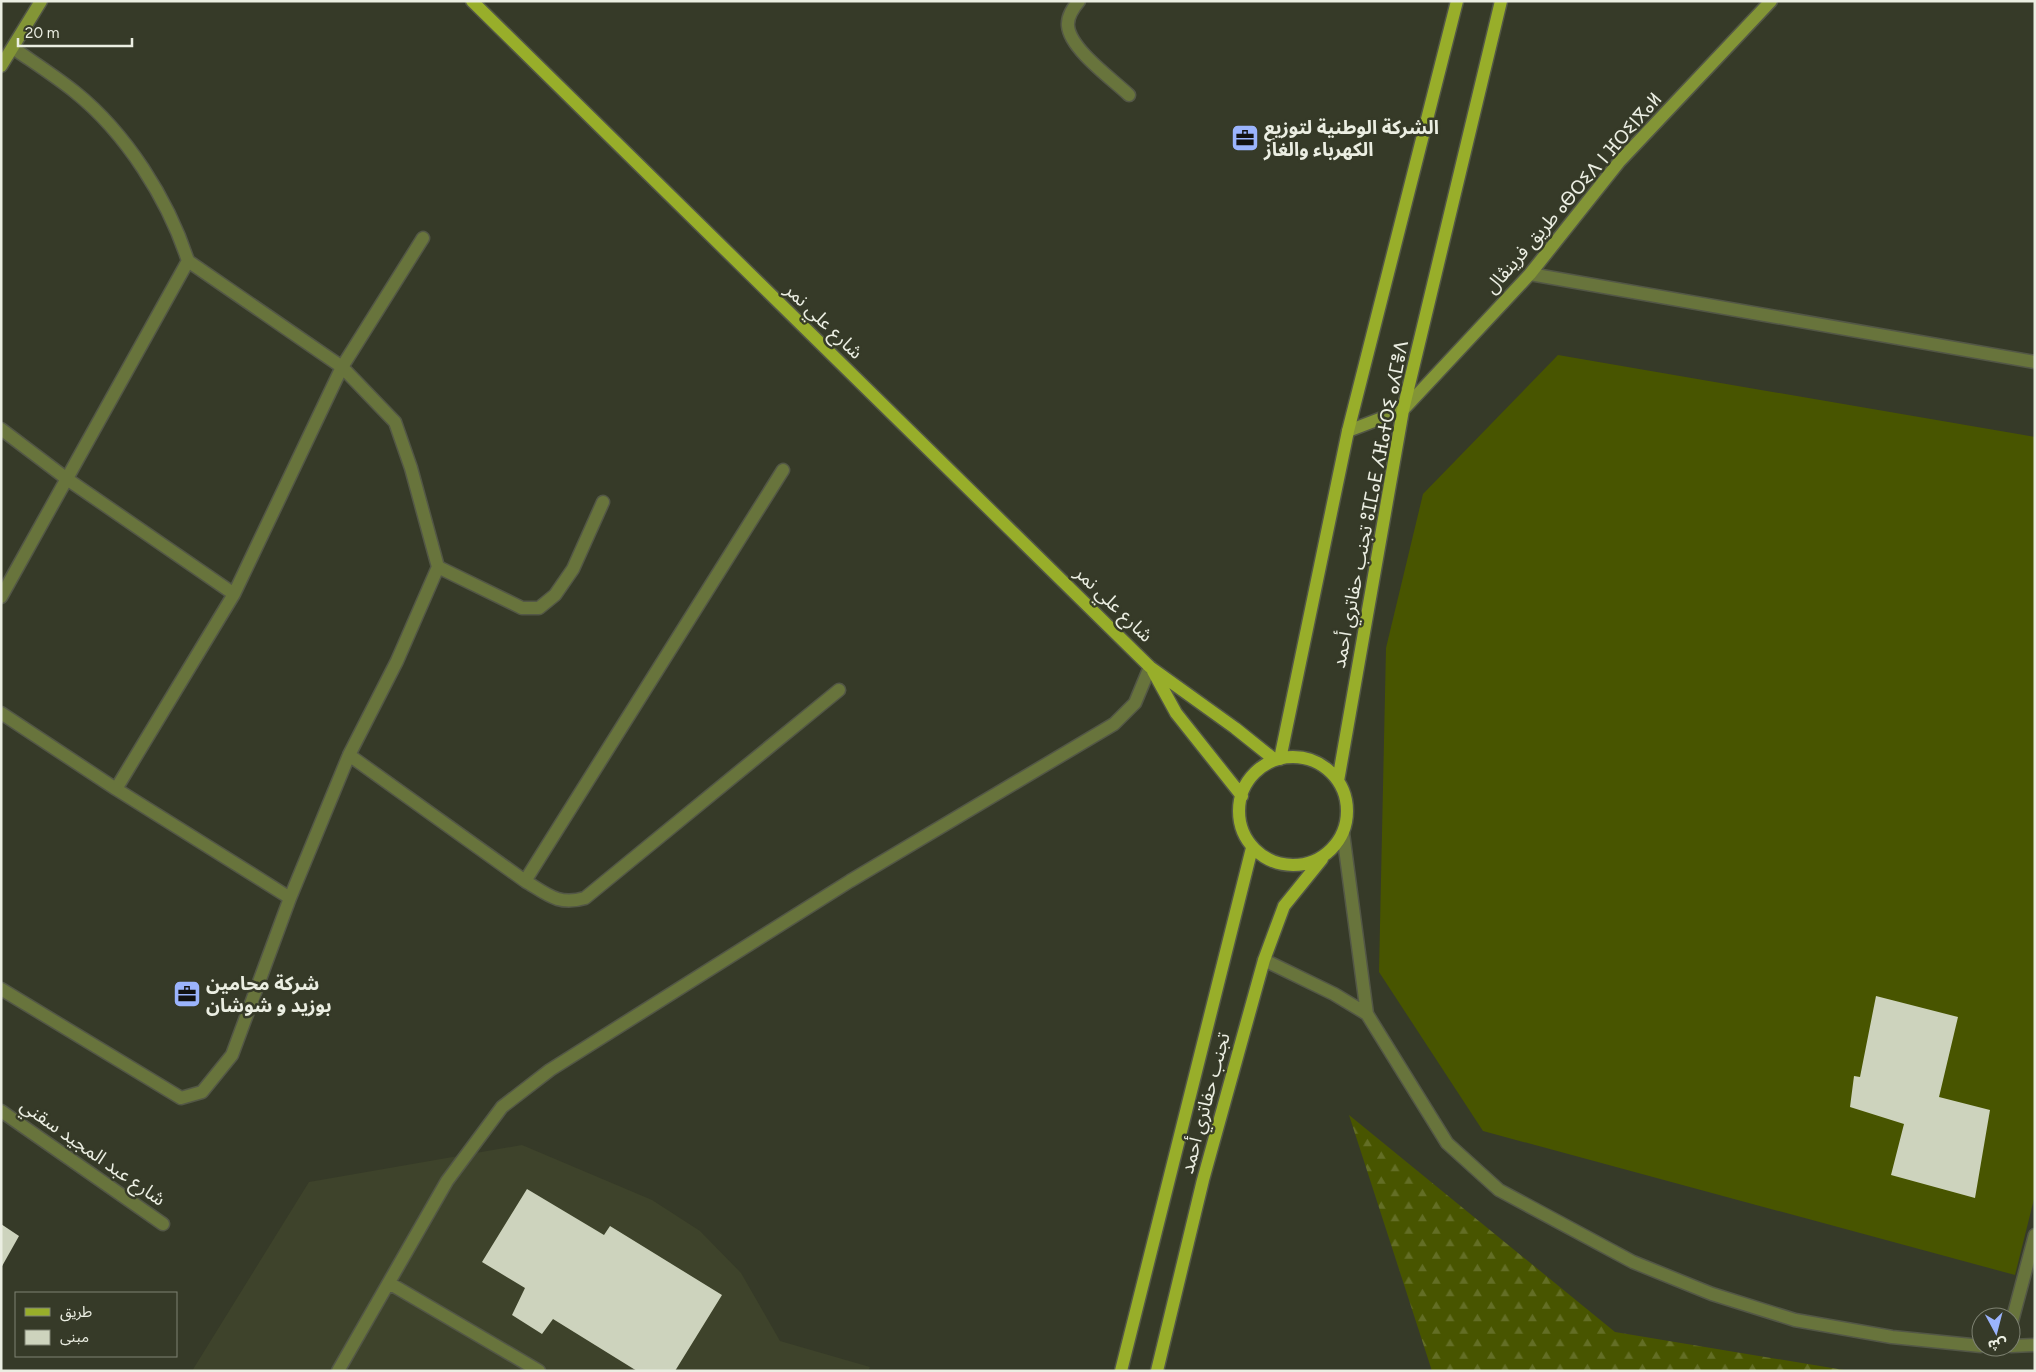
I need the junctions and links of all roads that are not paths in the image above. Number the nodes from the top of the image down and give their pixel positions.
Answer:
1 (42, 1) edge
2 (472, 1) edge
3 (1079, 1) edge
4 (1457, 1) edge
5 (1501, 1) edge
6 (1771, 1) edge
7 (12, 48) junction
8 (1, 66) edge
9 (1128, 95) dead end
10 (423, 238) dead end
11 (188, 261) junction
12 (1530, 274) junction
13 (2035, 362) edge
14 (342, 367) junction
15 (1403, 410) junction
16 (1, 429) edge
17 (1348, 431) junction
18 (782, 470) dead end
19 (67, 479) junction
20 (603, 502) dead end
21 (438, 567) junction
22 (234, 594) junction
23 (1, 597) edge
24 (1150, 667) junction
25 (839, 690) dead end
26 (1, 713) edge
27 (349, 755) junction
28 (1277, 760) junction
29 (1338, 781) junction
30 (116, 789) junction
31 (1242, 796) junction
32 (1343, 833) junction
33 (1252, 848) junction
34 (1322, 859) junction
35 (525, 881) junction
36 (290, 898) junction
37 (1264, 960) junction
38 (1, 990) edge
39 (1367, 1014) junction
40 (1, 1111) edge
41 (163, 1224) dead end
42 (2035, 1234) edge
43 (389, 1283) junction
44 (2016, 1307) edge
45 (2035, 1344) edge
46 (1971, 1345) edge
47 (2021, 1345) edge
48 (338, 1371) edge
49 (539, 1371) edge
50 (1121, 1371) edge
51 (1157, 1371) edge

1 - 7 main road
2 - 24 main road, شارع علي نمر
3 - 9 street
4 - 17 main road, تجنب حفاتري أحمد ⵓⵊⵎⴰⴹ ⵃⴼⴰⵜⵔⵉ ⴰⵃⵎⴻⴷ
5 - 15 main road, تجنب حفاتري أحمد ⵓⵊⵎⴰⴹ ⵃⴼⴰⵜⵔⵉ ⴰⵃⵎⴻⴷ
6 - 12 main road, طريق فرينڨال ⴰⴱⵔⵉⴷ ⵏ ⴼⵔⵉⵏⴳⴰⵍ
7 - 8 main road
7 - 11 street
10 - 14 street
11 - 14 street
11 - 19 street
12 - 13 street
12 - 15 main road, طريق فرينڨال ⴰⴱⵔⵉⴷ ⵏ ⴼⵔⵉⵏⴳⴰⵍ
14 - 21 street
14 - 22 street
15 - 17 main road
15 - 29 main road, تجنب حفاتري أحمد ⵓⵊⵎⴰⴹ ⵃⴼⴰⵜⵔⵉ ⴰⵃⵎⴻⴷ
16 - 19 street
17 - 28 main road, تجنب حفاتري أحمد ⵓⵊⵎⴰⴹ ⵃⴼⴰⵜⵔⵉ ⴰⵃⵎⴻⴷ
18 - 35 street
19 - 22 street
19 - 23 street
20 - 21 street
21 - 27 street
22 - 30 street
24 - 28 main road, شارع علي نمر
24 - 31 main road, شارع علي نمر
24 - 43 street
25 - 35 street
26 - 30 street
27 - 35 street
27 - 36 street
28 - 29 main road
28 - 31 main road
29 - 32 main road
30 - 36 street
31 - 33 main road
32 - 34 main road
32 - 39 street
33 - 34 main road
33 - 50 main road, تجنب حفاتري أحمد
34 - 37 main road, تجنب حفاتري أحمد
36 - 38 street
37 - 39 street
37 - 51 main road, تجنب حفاتري أحمد
39 - 46 street
40 - 41 street, شارع عبد المجيد سقني
42 - 44 street
43 - 48 street
43 - 49 street
45 - 47 street

